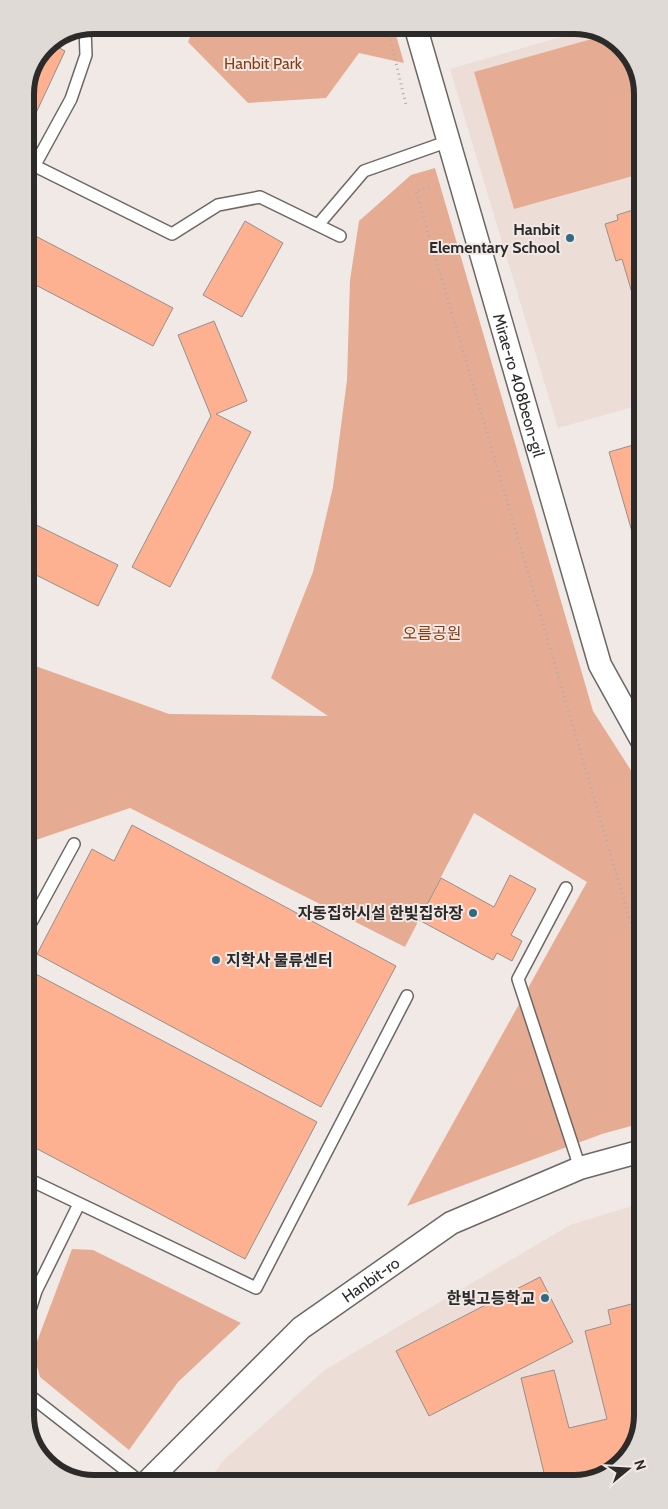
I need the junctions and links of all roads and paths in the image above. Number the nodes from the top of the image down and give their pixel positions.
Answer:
1 (389, 34) edge
2 (418, 34) edge
3 (85, 35) edge
4 (406, 105) dead end
5 (449, 141) junction
6 (35, 166) joint
7 (429, 186) dead end
8 (318, 225) junction
9 (340, 236) dead end
10 (634, 726) edge
11 (74, 844) dead end
12 (566, 888) dead end
13 (34, 917) edge
14 (634, 934) edge
15 (408, 996) dead end
16 (634, 1153) edge
17 (580, 1168) junction
18 (34, 1182) edge
19 (79, 1204) junction
20 (34, 1297) edge
21 (34, 1399) edge
22 (131, 1475) edge
23 (154, 1475) edge

1 - 4 path
2 - 5 street, Mirae-ro 408beon-gil
3 - 6 lane
5 - 8 lane
5 - 10 street, Mirae-ro 408beon-gil
6 - 8 lane
7 - 14 path
8 - 9 lane
11 - 13 lane
12 - 17 lane
15 - 19 lane
16 - 17 street, Hanbit-ro
17 - 23 street, Hanbit-ro
18 - 19 lane
19 - 20 lane
21 - 22 lane

